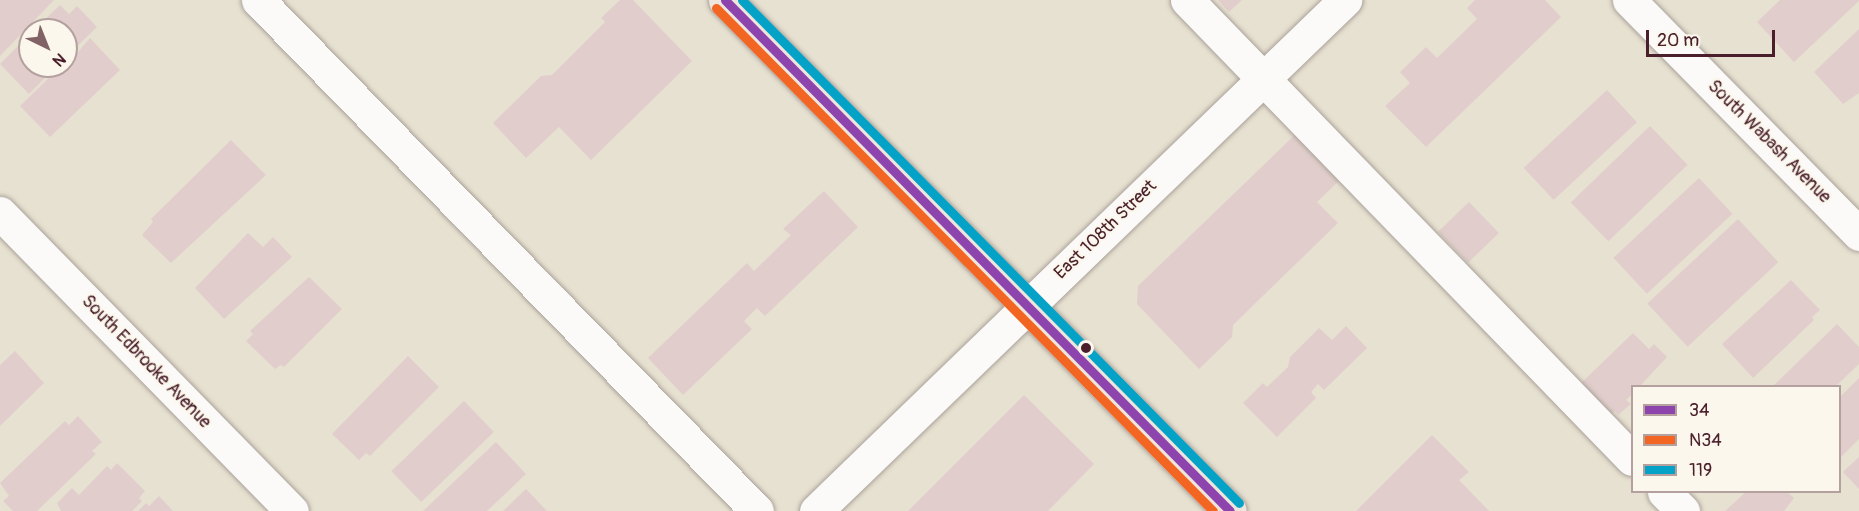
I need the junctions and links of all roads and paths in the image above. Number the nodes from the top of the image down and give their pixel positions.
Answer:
1 (258, 0) edge
2 (725, 0) edge
3 (1187, 0) edge
4 (1345, 0) edge
5 (1629, 0) edge
6 (1263, 79) junction
7 (0, 213) edge
8 (1859, 234) edge
9 (1028, 305) junction
10 (1631, 458) edge
11 (1665, 493) edge
12 (292, 511) edge
13 (757, 511) edge
14 (816, 511) edge
15 (1230, 511) edge
16 (1683, 511) edge

1 - 13 street
2 - 9 main road
3 - 6 street
4 - 6 street, East 108th Street
5 - 8 street, South Wabash Avenue
6 - 9 street, East 108th Street
6 - 10 street
7 - 12 street, South Edbrooke Avenue
9 - 14 street, East 108th Street
9 - 15 main road
11 - 16 street

